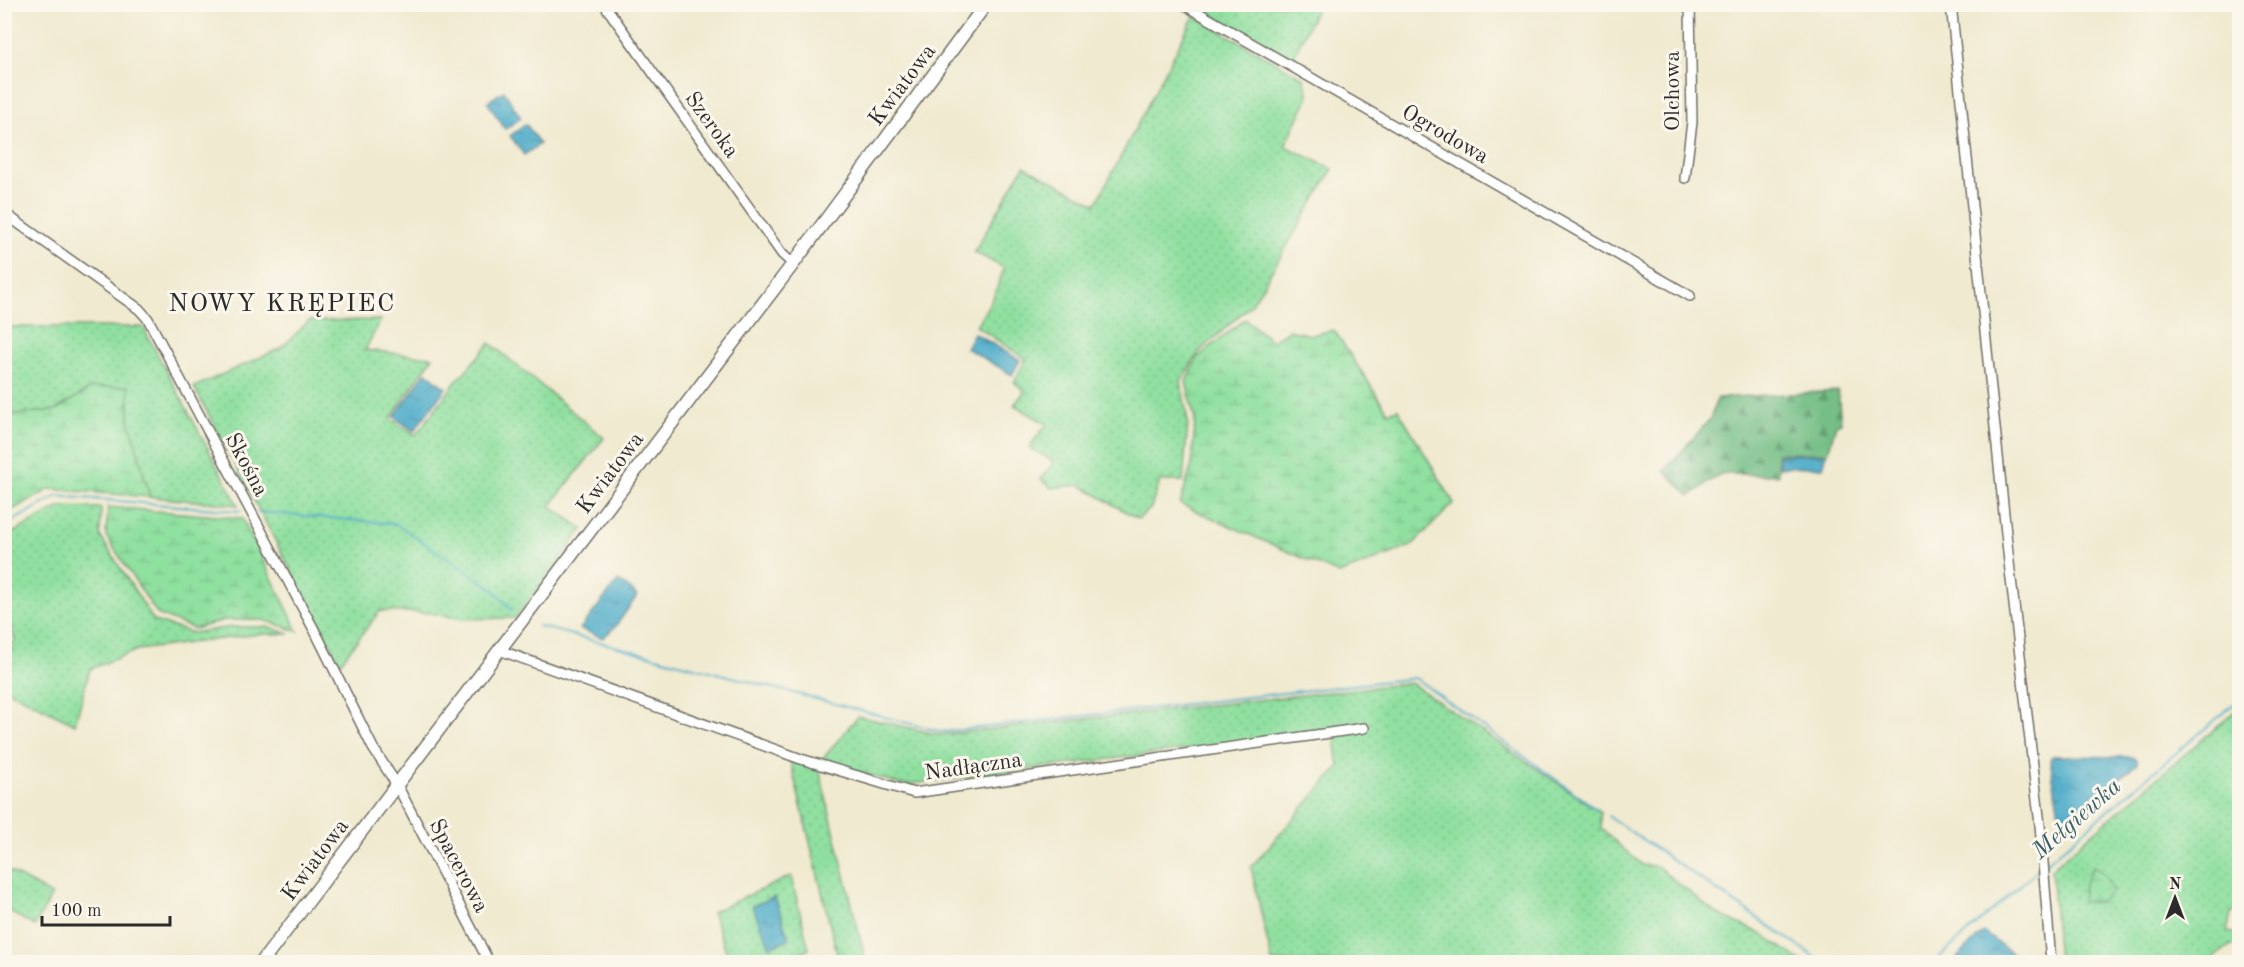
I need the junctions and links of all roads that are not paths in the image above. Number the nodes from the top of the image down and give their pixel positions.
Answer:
1 (604, 4) edge
2 (986, 4) edge
3 (1183, 4) edge
4 (1690, 4) edge
5 (1951, 4) edge
6 (1684, 178) dead end
7 (4, 213) edge
8 (793, 264) junction
9 (1690, 296) dead end
10 (499, 650) junction
11 (1364, 728) dead end
12 (397, 785) junction
13 (262, 963) edge
14 (489, 963) edge
15 (2051, 963) edge

1 - 8 street, Szeroka
2 - 8 street, Kwiatowa
3 - 9 street, Ogrodowa
4 - 6 street, Olchowa
5 - 15 street
7 - 12 street, Skośna
8 - 10 street, Kwiatowa
10 - 11 street, Nadłączna
10 - 12 street, Kwiatowa
12 - 13 street, Kwiatowa
12 - 14 street, Spacerowa

